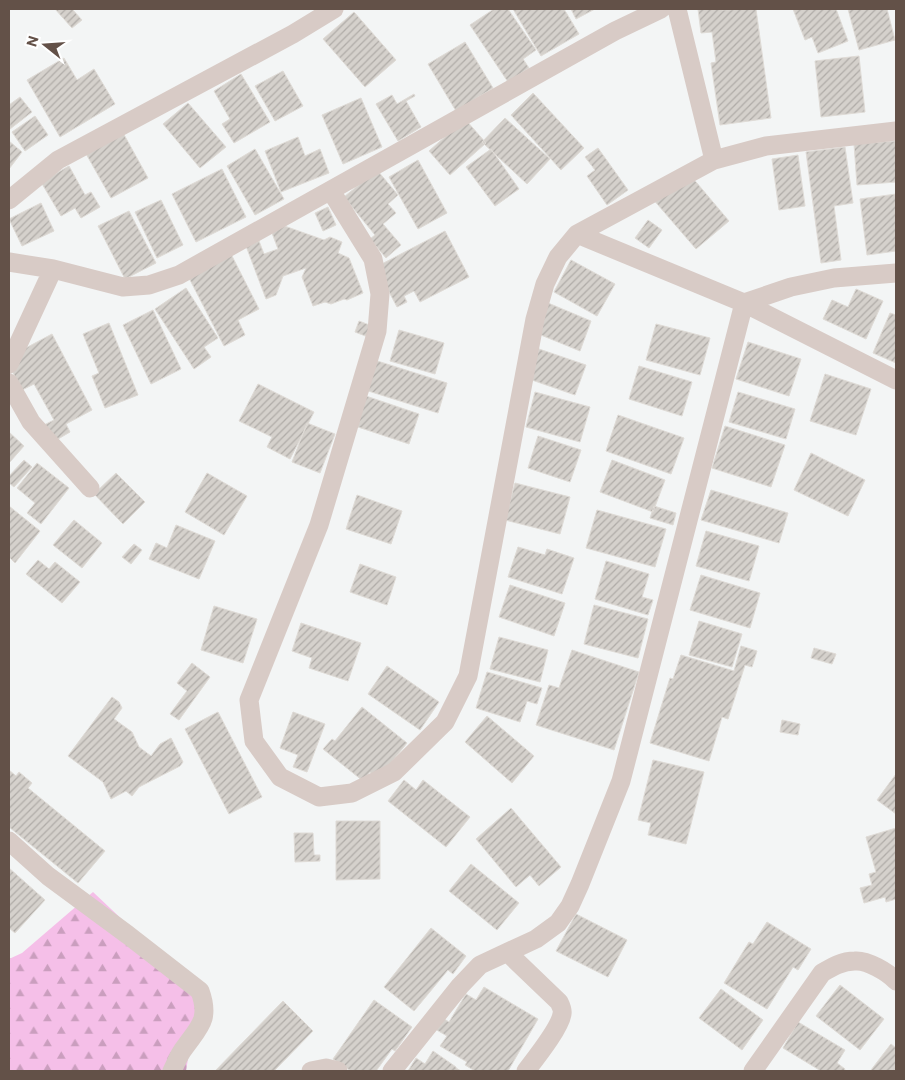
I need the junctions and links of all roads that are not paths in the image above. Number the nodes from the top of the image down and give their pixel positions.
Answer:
1 (334, 9) edge
2 (677, 9) edge
3 (655, 10) edge
4 (896, 132) edge
5 (714, 160) junction
6 (331, 191) junction
7 (9, 200) edge
8 (576, 234) junction
9 (9, 262) edge
10 (53, 269) junction
11 (896, 273) edge
12 (744, 303) junction
13 (9, 364) edge
14 (896, 380) edge
15 (9, 383) edge
16 (90, 488) dead end
17 (9, 841) edge
18 (508, 953) junction
19 (896, 981) edge
20 (172, 1071) edge
21 (311, 1071) edge
22 (338, 1071) edge
23 (392, 1071) edge
24 (526, 1071) edge
25 (753, 1071) edge

1 - 7 street
2 - 5 street
3 - 6 street
4 - 5 street
5 - 8 street
6 - 8 street
6 - 10 street
8 - 12 street
9 - 10 street
10 - 13 street
11 - 12 street
12 - 14 street
12 - 18 street
15 - 16 street
17 - 20 street
18 - 23 street
18 - 24 street
19 - 25 street
21 - 22 street

